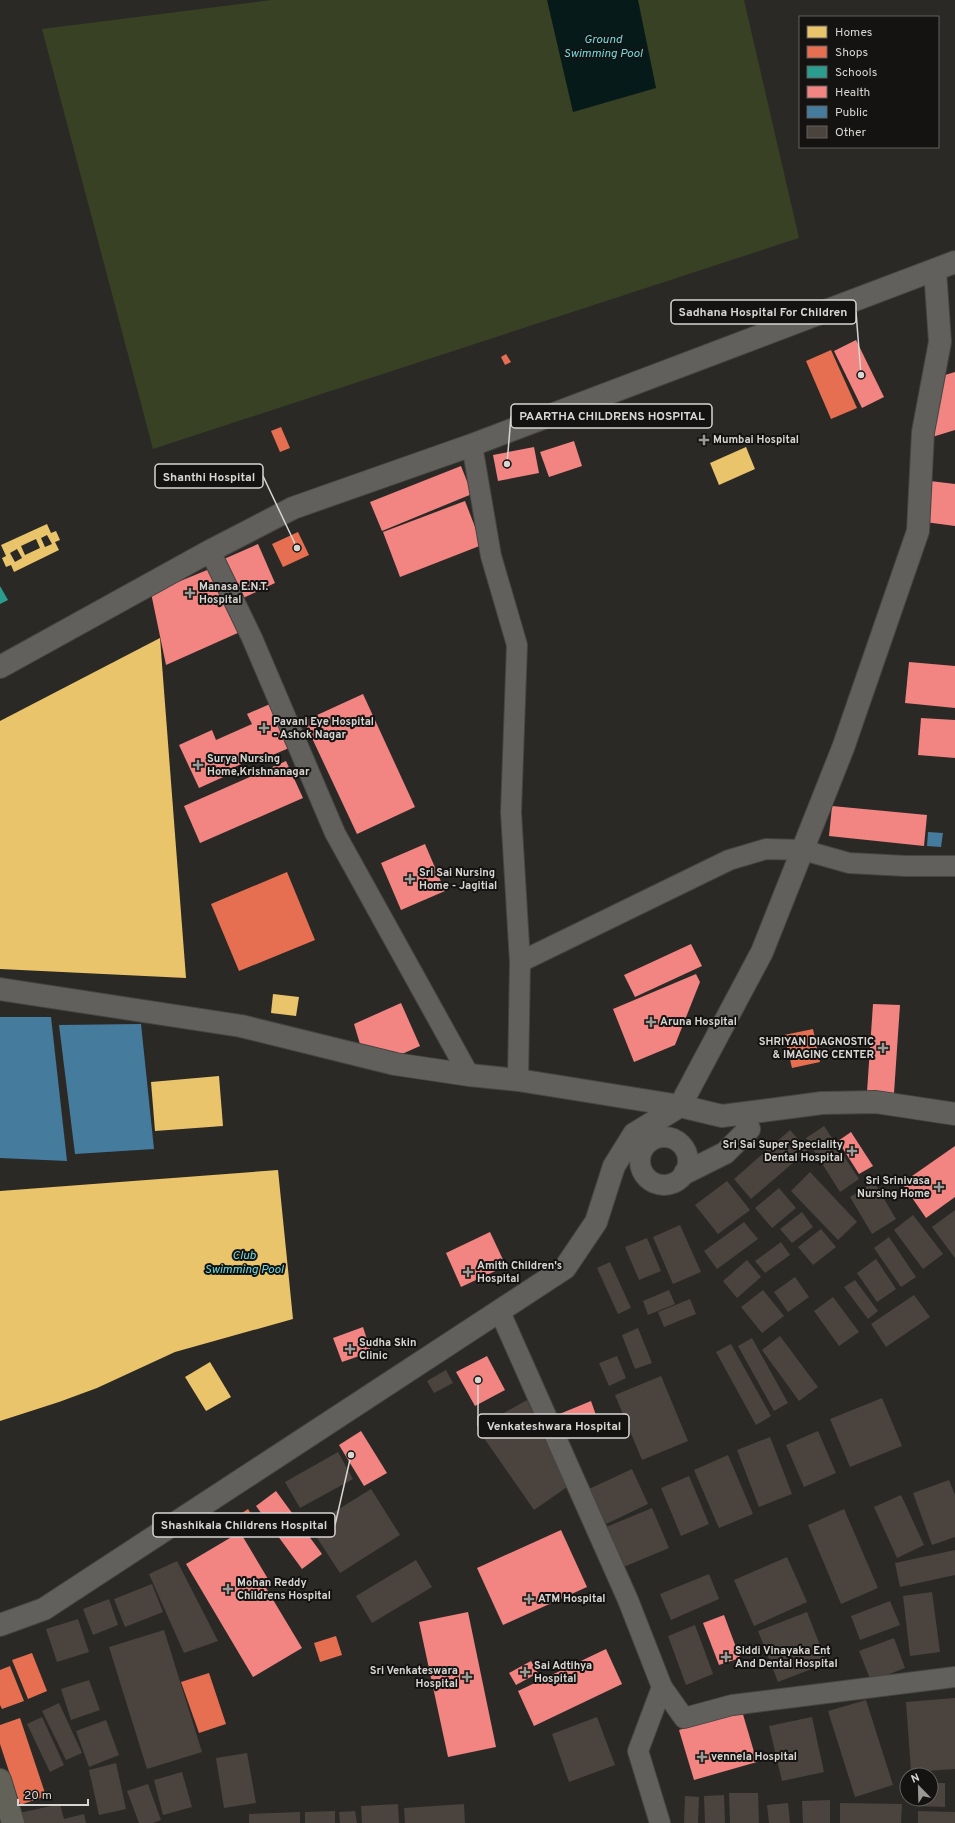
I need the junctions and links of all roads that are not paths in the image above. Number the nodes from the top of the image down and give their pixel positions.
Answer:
1 (945, 266) edge
2 (472, 445) junction
3 (210, 551) junction
4 (0, 667) edge
5 (803, 850) junction
6 (955, 866) edge
7 (520, 962) junction
8 (0, 989) edge
9 (469, 1075) junction
10 (518, 1080) junction
11 (680, 1106) junction
12 (743, 1114) junction
13 (955, 1114) edge
14 (644, 1137) junction
15 (685, 1173) junction
16 (500, 1312) junction
17 (0, 1625) edge
18 (955, 1677) edge
19 (662, 1687) junction
20 (0, 1780) edge
21 (13, 1823) edge
22 (660, 1823) edge

1 - 2 street
1 - 5 street
2 - 3 street
2 - 7 street
3 - 4 street
3 - 9 street
5 - 6 street
5 - 7 street
5 - 11 street
7 - 10 street
8 - 9 street
9 - 10 street
10 - 11 street
11 - 12 street
11 - 14 street
12 - 13 street
12 - 15 street
14 - 15 street
14 - 15 street
14 - 16 street
16 - 17 street
16 - 19 street
18 - 19 street
19 - 22 street
20 - 21 highway

